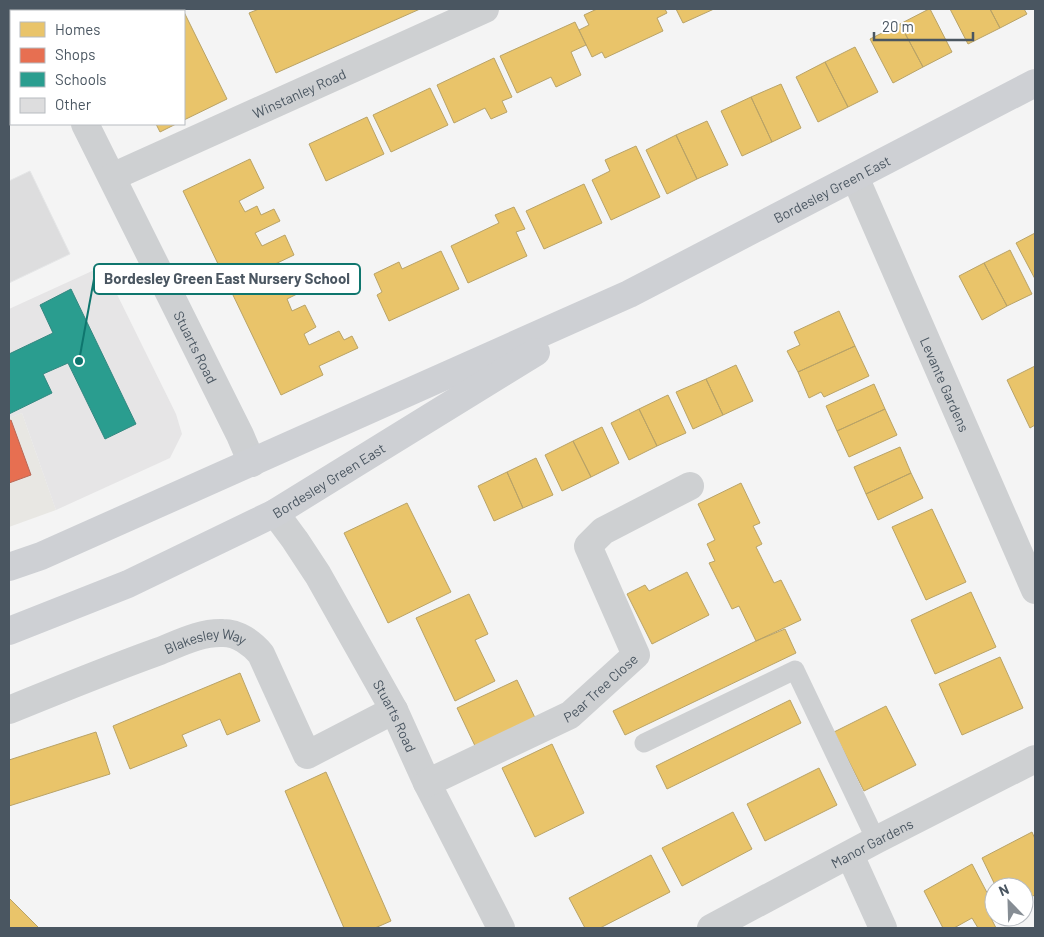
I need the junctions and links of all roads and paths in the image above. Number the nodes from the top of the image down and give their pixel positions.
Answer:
1 (486, 9) edge
2 (1035, 83) edge
3 (86, 125) edge
4 (112, 177) junction
5 (856, 177) junction
6 (630, 294) junction
7 (252, 463) junction
8 (690, 486) dead end
9 (275, 513) junction
10 (9, 567) edge
11 (1035, 590) edge
12 (9, 631) edge
13 (9, 710) edge
14 (394, 710) junction
15 (644, 744) dead end
16 (1035, 759) edge
17 (428, 783) junction
18 (876, 840) junction
19 (850, 855) junction
20 (501, 928) edge
21 (711, 928) edge
22 (883, 928) edge

1 - 4 street, Winstanley Road
2 - 5 main road, Bordesley Green East
3 - 4 street, Stuarts Road
4 - 7 street, Stuarts Road
5 - 6 main road, Bordesley Green East
5 - 11 street, Levante Gardens
6 - 7 main road, Bordesley Green East
6 - 9 main road, Bordesley Green East
7 - 10 main road, Bordesley Green East
8 - 17 street, Pear Tree Close
9 - 12 main road, Bordesley Green East
9 - 14 street, Stuarts Road
13 - 14 street, Blakesley Way
14 - 17 street, Stuarts Road
15 - 18 lane
16 - 18 street, Manor Gardens
17 - 20 street, Stuarts Road
18 - 19 street, Manor Gardens
19 - 21 street, Manor Gardens
19 - 22 street

